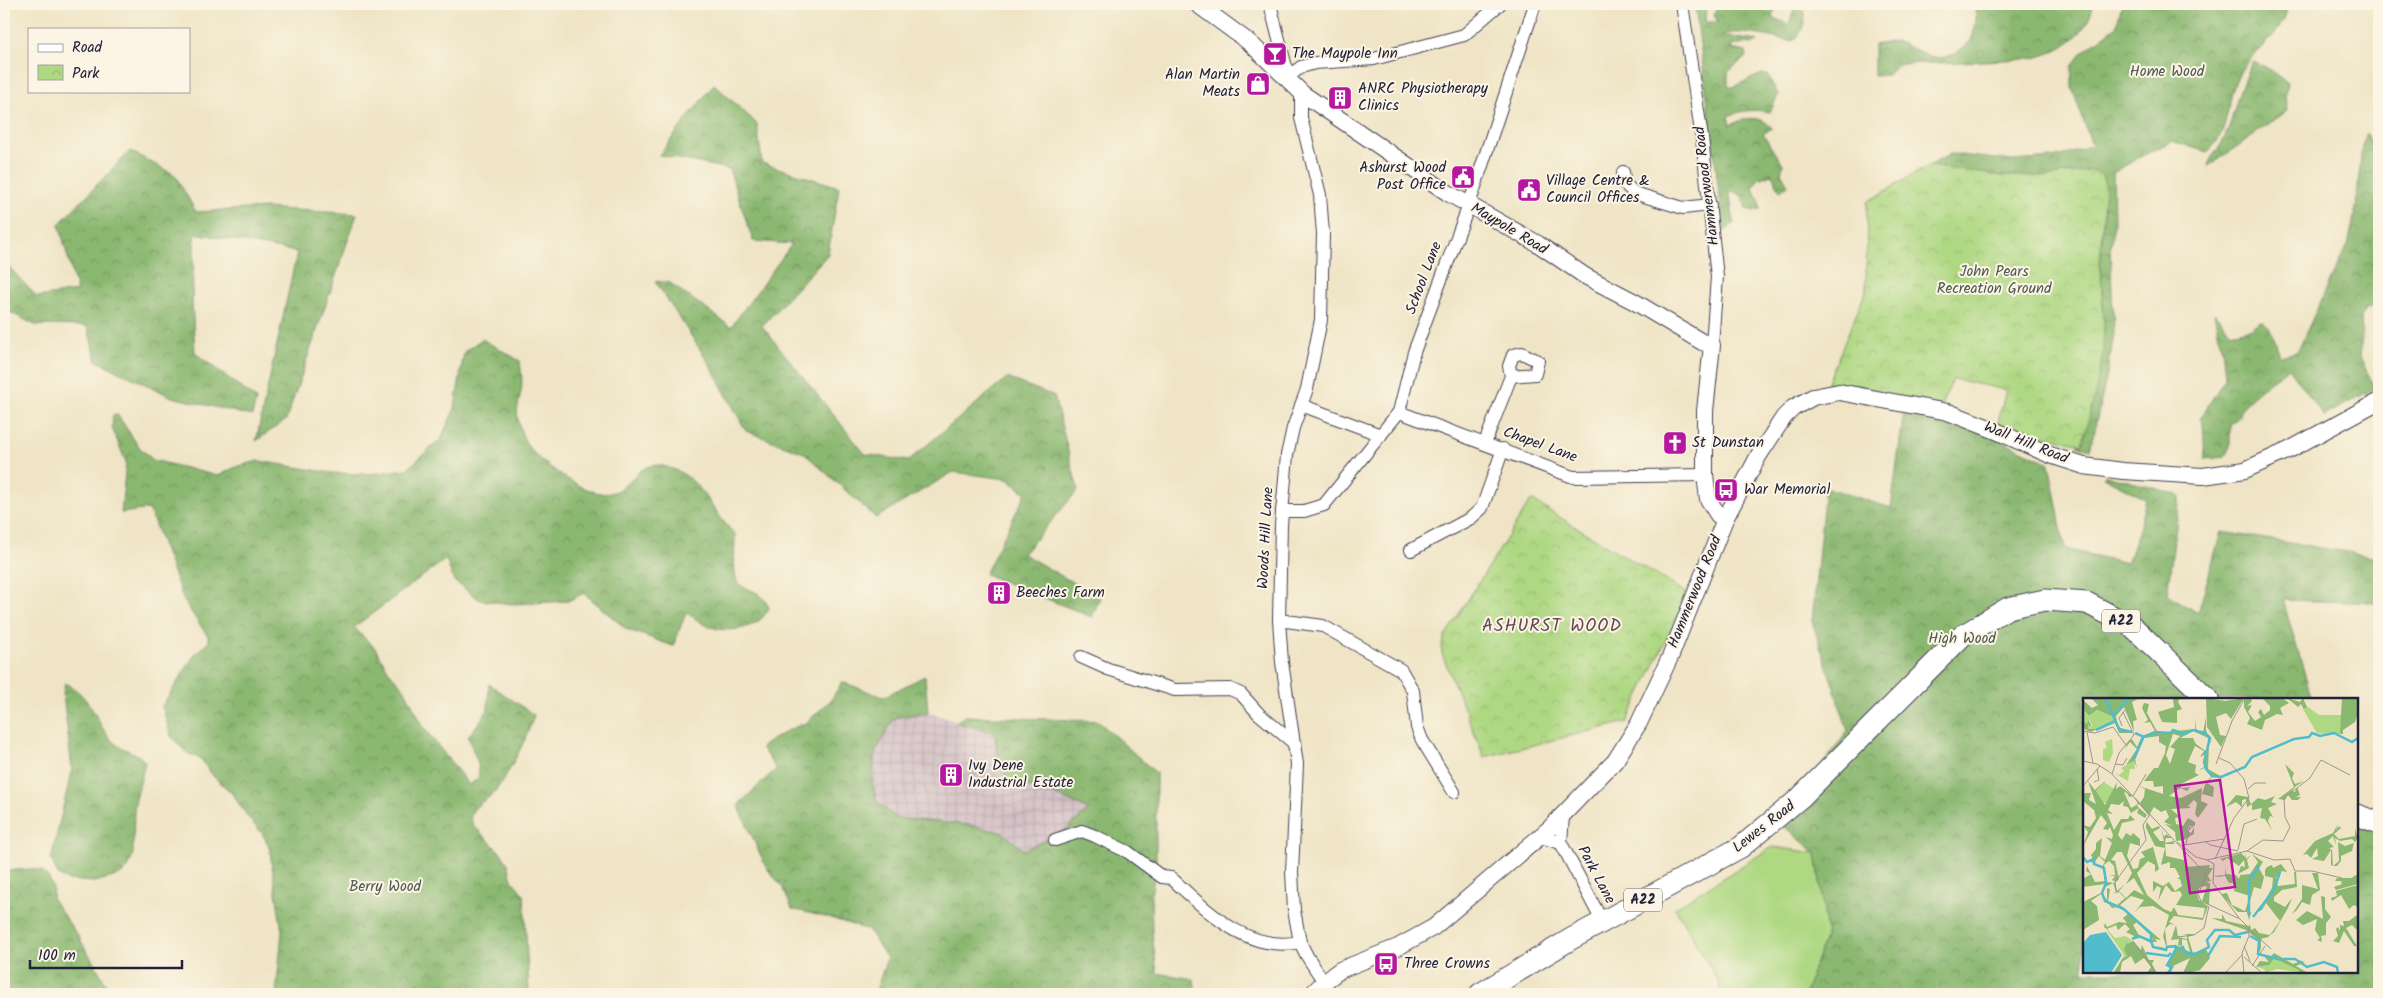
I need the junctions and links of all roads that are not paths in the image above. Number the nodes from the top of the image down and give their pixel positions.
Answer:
1 (1197, 4) edge
2 (1270, 4) edge
3 (1500, 4) edge
4 (1535, 4) edge
5 (1682, 4) edge
6 (1286, 77) junction
7 (1304, 94) junction
8 (1623, 172) dead end
9 (1469, 205) junction
10 (1710, 205) junction
11 (1712, 345) junction
12 (1511, 376) dead end
13 (2379, 401) edge
14 (1301, 405) junction
15 (1399, 412) junction
16 (1382, 435) junction
17 (1485, 443) junction
18 (1503, 450) junction
19 (1705, 475) junction
20 (1282, 511) junction
21 (1725, 519) junction
22 (1412, 550) dead end
23 (1279, 620) junction
24 (1081, 657) dead end
25 (2207, 698) edge
26 (1296, 745) junction
27 (1454, 792) dead end
28 (2358, 815) edge
29 (1563, 816) junction
30 (2379, 823) edge
31 (1540, 837) junction
32 (1055, 840) dead end
33 (1561, 843) junction
34 (1602, 921) junction
35 (1300, 942) junction
36 (1324, 982) junction
37 (1312, 994) edge
38 (1480, 994) edge

1 - 6 street, Maypole Road
2 - 6 street
3 - 6 street
4 - 9 street, School Lane
5 - 10 street, Hammerwood Road
6 - 7 street, Maypole Road
7 - 9 street, Maypole Road
7 - 14 street, Woods Hill Lane
8 - 10 street
9 - 11 street, Maypole Road
9 - 15 street, School Lane
10 - 11 street, Hammerwood Road
11 - 19 street, Hammerwood Road
12 - 17 street
13 - 21 street, Wall Hill Road
14 - 16 street
14 - 20 street, Woods Hill Lane
15 - 16 street, School Lane
15 - 17 street, Chapel Lane
16 - 20 street, School Lane
17 - 18 street, Chapel Lane
18 - 19 street, Chapel Lane
18 - 22 street
19 - 21 street, Hammerwood Road
20 - 23 street, Woods Hill Lane
21 - 29 street, Hammerwood Road
23 - 26 street, Woods Hill Lane
23 - 27 street
24 - 26 street
25 - 34 highway, Lewes Road / A22
26 - 35 street, Woods Hill Lane
28 - 30 highway
29 - 31 street, Hammerwood Road
29 - 33 street
31 - 33 street
31 - 36 street, Hammerwood Road
32 - 35 street
33 - 34 street, Park Lane
34 - 38 highway, Lewes Road / A22
35 - 36 street, Woods Hill Lane
36 - 37 street, Hammerwood Road

